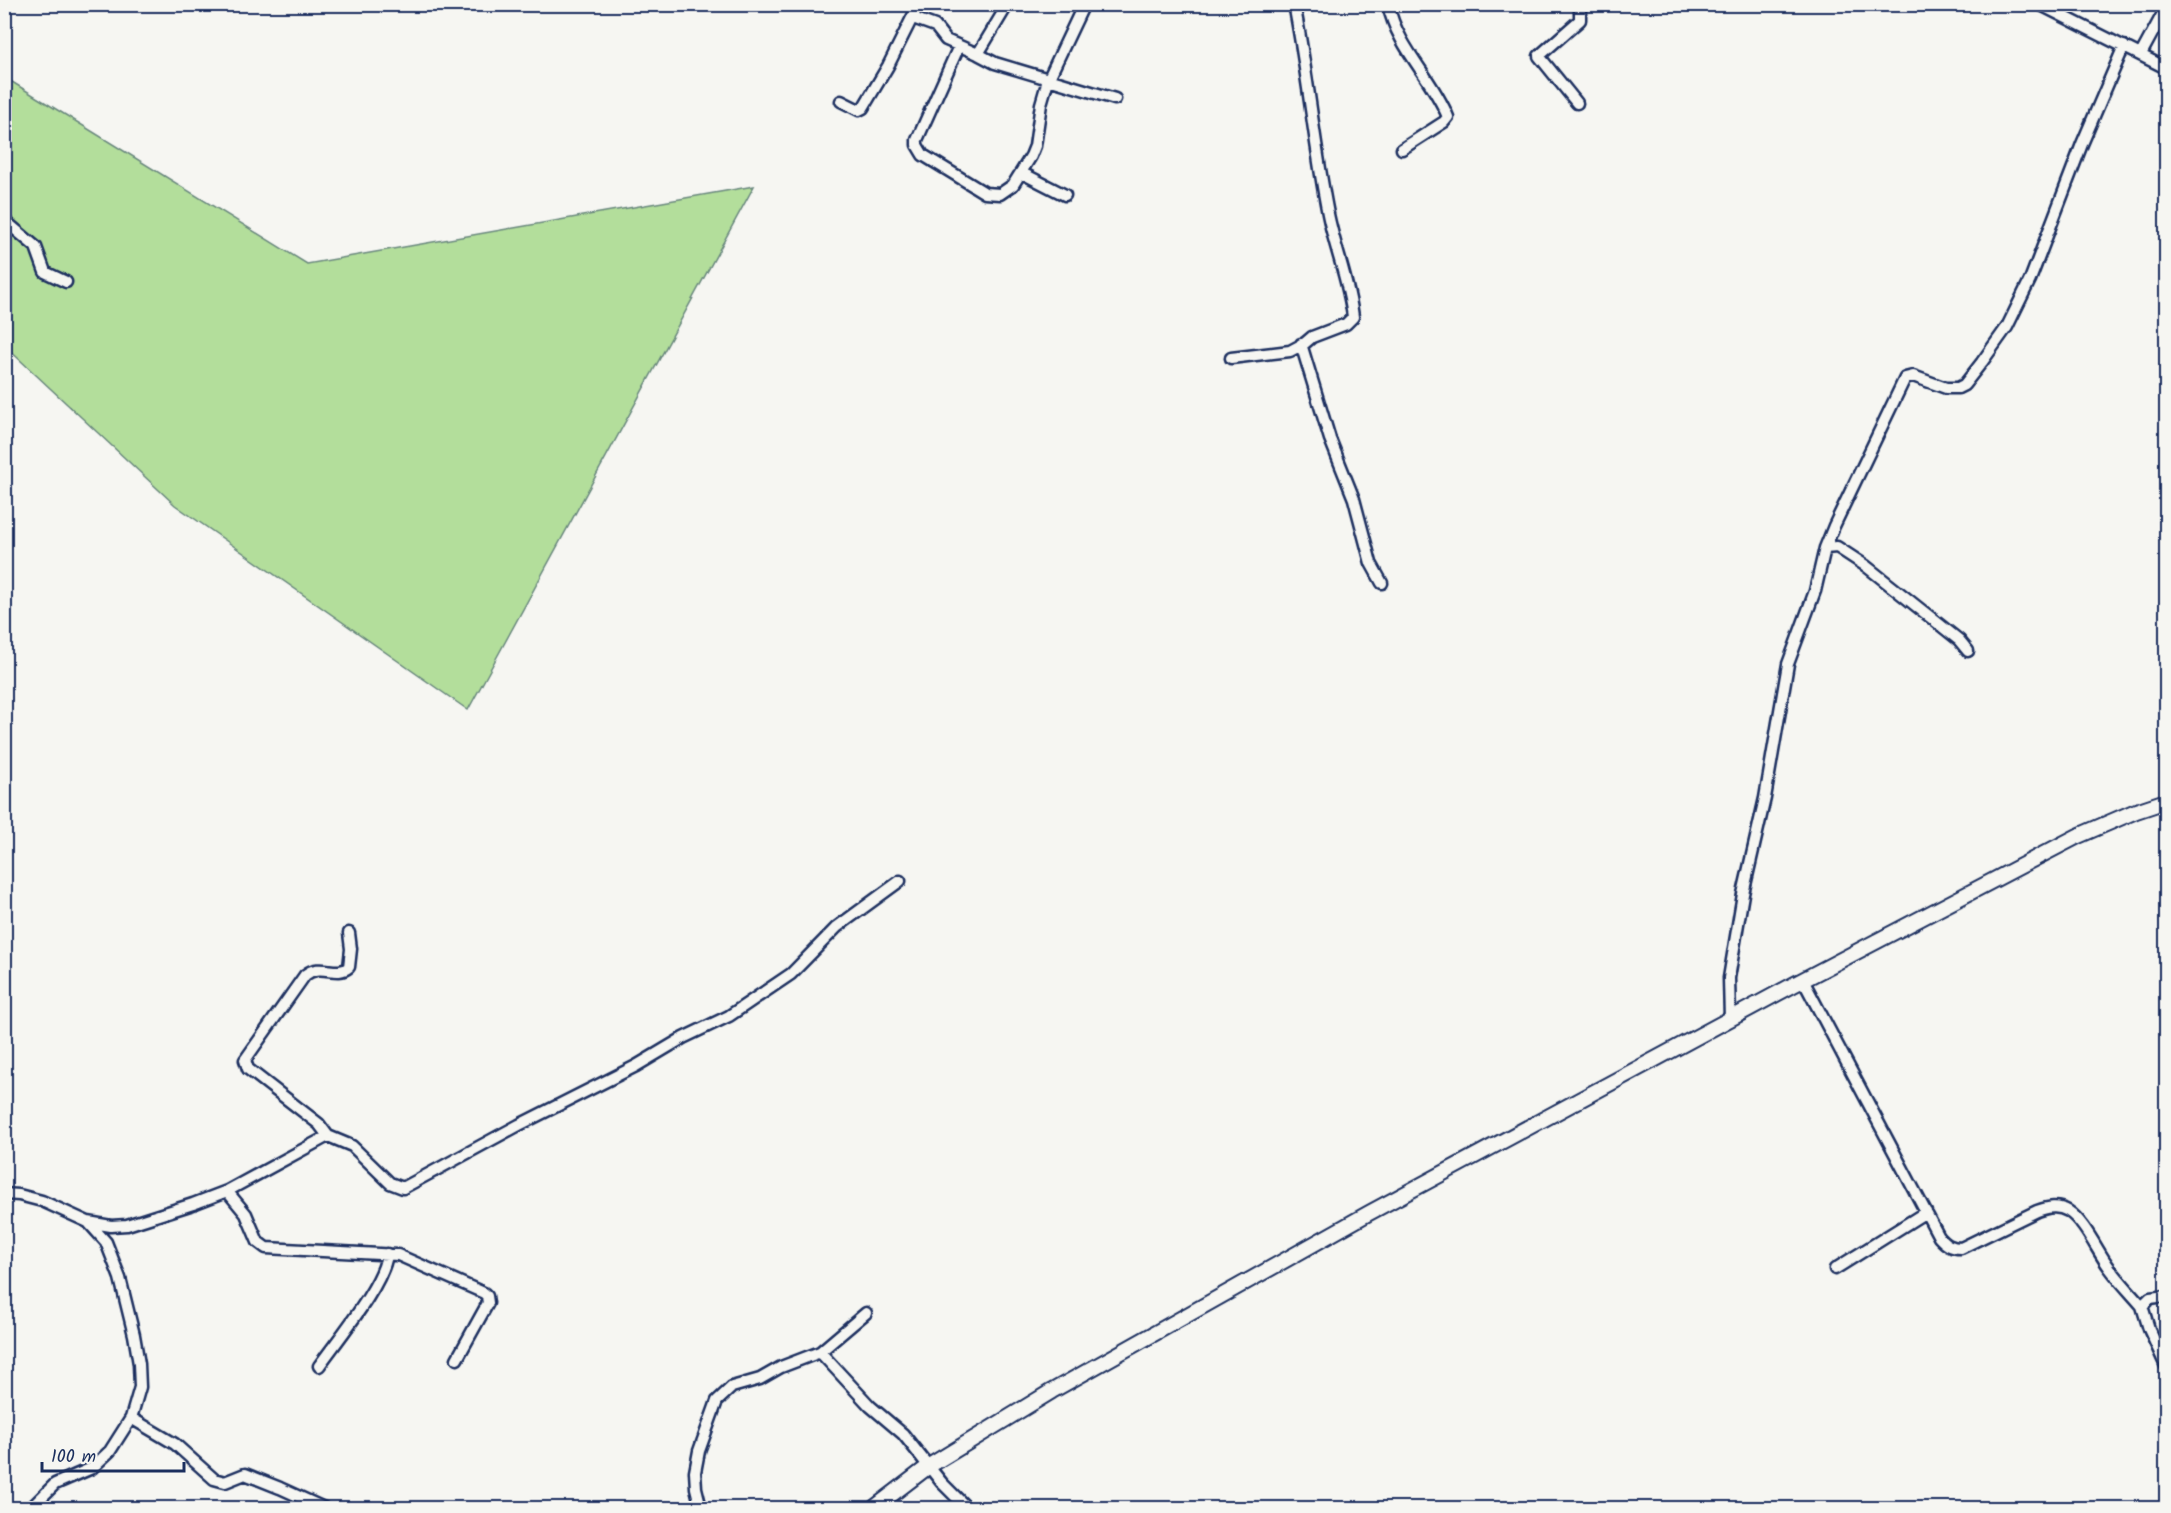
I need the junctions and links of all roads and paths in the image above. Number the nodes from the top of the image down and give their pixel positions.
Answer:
1 (919, 4) edge
2 (1008, 4) edge
3 (1084, 4) edge
4 (1294, 4) edge
5 (1388, 4) edge
6 (1580, 4) edge
7 (2039, 4) edge
8 (2166, 8) edge
9 (913, 18) junction
10 (959, 46) junction
11 (2124, 46) junction
12 (978, 54) junction
13 (2140, 54) junction
14 (2166, 68) edge
15 (1048, 80) junction
16 (1116, 99) dead end
17 (841, 101) dead end
18 (1577, 103) dead end
19 (1402, 149) dead end
20 (1022, 173) junction
21 (1065, 195) dead end
22 (4, 219) edge
23 (66, 282) dead end
24 (1301, 344) junction
25 (1231, 358) dead end
26 (1825, 548) junction
27 (1382, 583) dead end
28 (1968, 651) dead end
29 (2166, 801) edge
30 (900, 881) dead end
31 (349, 933) dead end
32 (1803, 980) junction
33 (1730, 1019) junction
34 (328, 1136) junction
35 (227, 1191) junction
36 (4, 1194) edge
37 (1926, 1212) junction
38 (88, 1222) junction
39 (387, 1254) junction
40 (1835, 1269) dead end
41 (2166, 1296) edge
42 (2142, 1306) junction
43 (866, 1313) dead end
44 (820, 1352) junction
45 (457, 1359) dead end
46 (319, 1366) dead end
47 (2166, 1366) edge
48 (131, 1418) junction
49 (929, 1467) junction
50 (31, 1509) edge
51 (324, 1509) edge
52 (701, 1509) edge
53 (874, 1509) edge
54 (967, 1509) edge

1 - 9 street
2 - 12 street
3 - 15 street
4 - 24 street
5 - 19 street
6 - 18 street
7 - 11 street
8 - 13 street
9 - 10 street
9 - 17 street
10 - 12 street
10 - 20 street
11 - 13 street
11 - 26 street
12 - 15 street
13 - 14 street
15 - 16 street
15 - 20 street
20 - 21 street
22 - 23 street
24 - 25 street
24 - 27 street
26 - 28 street
26 - 33 street
29 - 32 street
30 - 34 street
31 - 34 street
32 - 33 street
32 - 37 street
33 - 49 street
34 - 35 street
35 - 38 street
35 - 39 street
36 - 38 street
37 - 40 street
37 - 42 street
38 - 48 street
39 - 45 street
39 - 46 street
41 - 42 street
42 - 47 street
43 - 44 street
44 - 49 street
44 - 52 street
48 - 50 street
48 - 51 street
49 - 53 street
49 - 54 street

